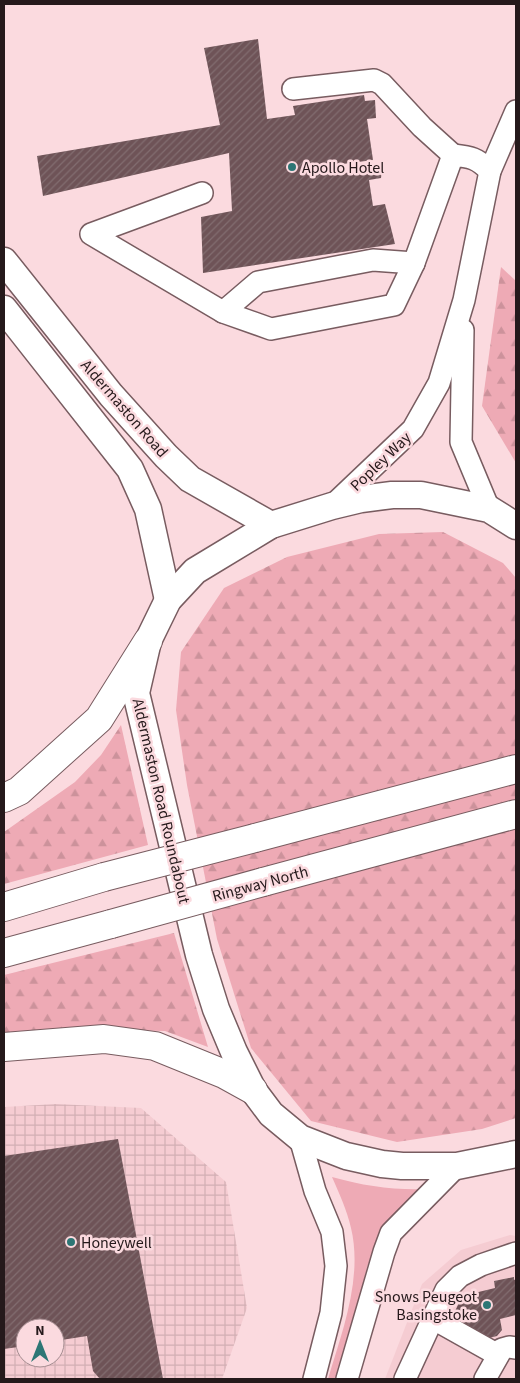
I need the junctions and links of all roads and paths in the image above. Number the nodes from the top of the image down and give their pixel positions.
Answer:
1 (293, 89) dead end
2 (516, 111) edge
3 (453, 154) junction
4 (490, 172) junction
5 (202, 193) dead end
6 (4, 261) edge
7 (414, 263) junction
8 (464, 300) junction
9 (4, 309) edge
10 (223, 312) junction
11 (332, 506) junction
12 (489, 509) junction
13 (272, 526) junction
14 (516, 526) edge
15 (168, 600) junction
16 (148, 641) junction
17 (516, 769) edge
18 (4, 798) edge
19 (516, 814) edge
20 (4, 906) edge
21 (4, 953) edge
22 (4, 1047) edge
23 (253, 1090) junction
24 (300, 1138) junction
25 (516, 1154) edge
26 (457, 1166) junction
27 (516, 1253) edge
28 (432, 1318) junction
29 (507, 1352) edge
30 (314, 1379) edge
31 (347, 1379) edge
32 (405, 1379) edge
33 (485, 1379) edge

1 - 3 street
2 - 4 street, Popley Way
3 - 4 street
3 - 7 street
4 - 8 street, Popley Way
5 - 10 street
6 - 13 main road, Aldermaston Road
7 - 10 street
7 - 10 street
8 - 11 street, Popley Way
8 - 12 street, Popley Way
9 - 15 main road, Aldermaston Road
11 - 12 main road, Aldermaston Road Roundabout
11 - 13 main road, Aldermaston Road Roundabout
12 - 14 main road, Aldermaston Road Roundabout
13 - 15 main road, Aldermaston Road Roundabout
15 - 16 main road, Aldermaston Road Roundabout
16 - 18 highway
16 - 23 main road, Aldermaston Road Roundabout
17 - 20 highway, bridge
19 - 21 highway, Ringway North, bridge
22 - 23 highway
23 - 24 main road, Aldermaston Road Roundabout
24 - 26 main road, Aldermaston Road Roundabout
24 - 30 street
25 - 26 main road, Aldermaston Road Roundabout
26 - 31 street
27 - 28 street
28 - 29 street
28 - 32 street
29 - 33 street

